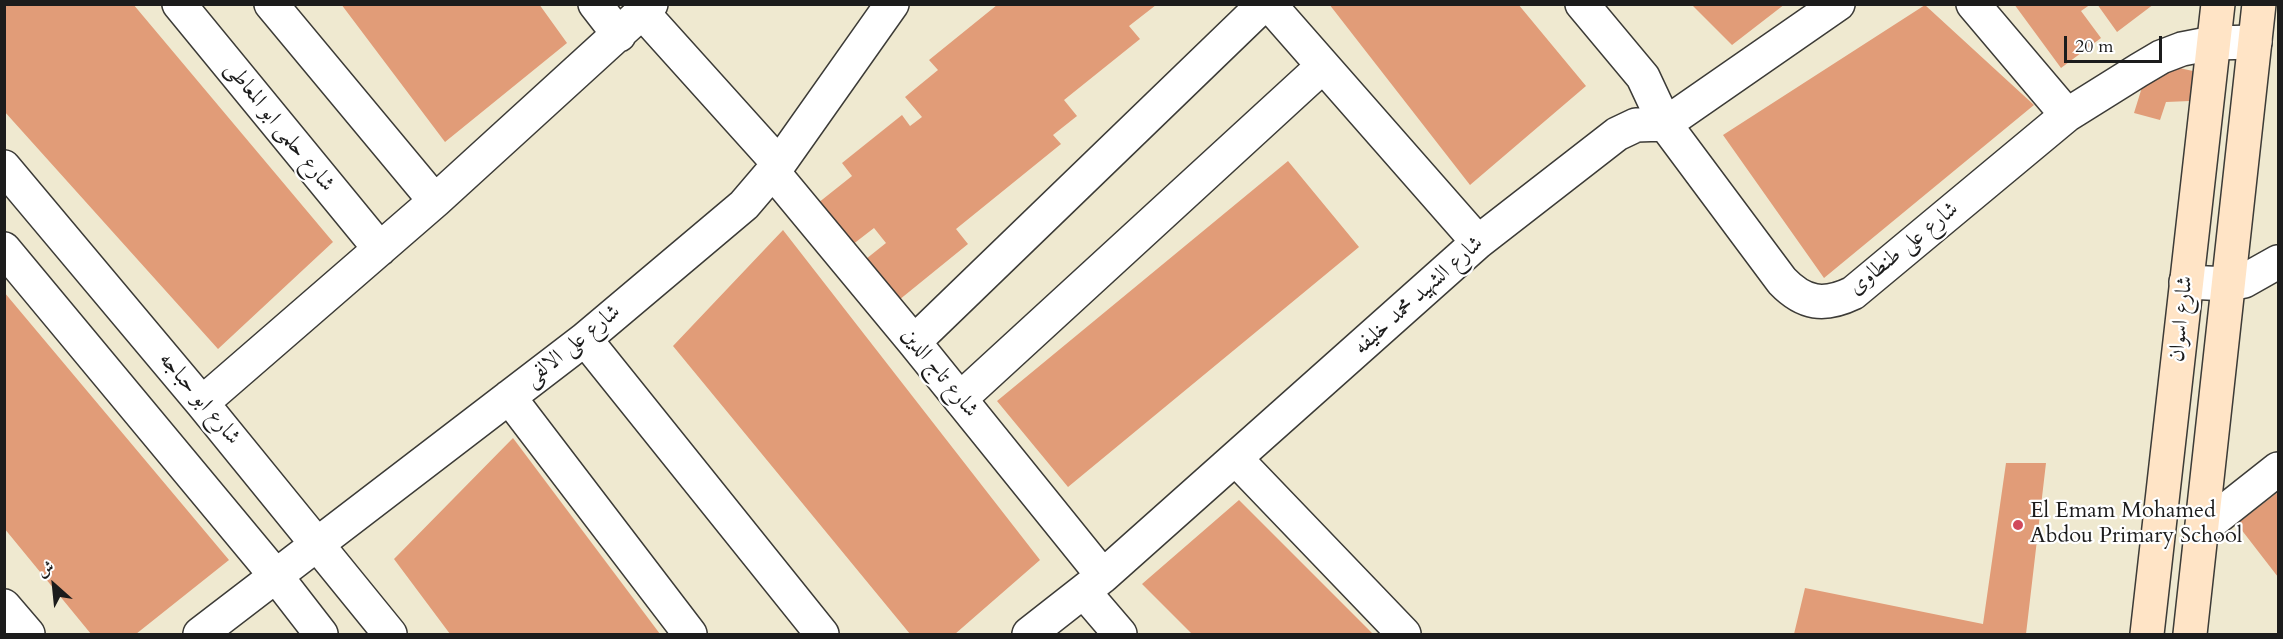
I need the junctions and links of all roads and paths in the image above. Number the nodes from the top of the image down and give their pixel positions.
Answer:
1 (179, 4) edge
2 (271, 4) edge
3 (595, 4) edge
4 (892, 4) edge
5 (1264, 4) edge
6 (1269, 4) edge
7 (1582, 4) edge
8 (1838, 4) edge
9 (1973, 4) edge
10 (2218, 4) edge
11 (2259, 4) edge
12 (647, 9) edge
13 (619, 35) junction
14 (2255, 42) junction
15 (2213, 43) junction
16 (1323, 66) junction
17 (2067, 115) junction
18 (1665, 124) junction
19 (4, 167) edge
20 (776, 168) junction
21 (435, 201) junction
22 (1478, 242) junction
23 (4, 249) edge
24 (380, 249) junction
25 (2278, 262) edge
26 (2186, 282) junction
27 (2229, 284) junction
28 (585, 339) junction
29 (914, 342) junction
30 (509, 397) junction
31 (960, 399) junction
32 (202, 403) junction
33 (1236, 459) junction
34 (2278, 469) edge
35 (2202, 529) junction
36 (318, 544) junction
37 (276, 576) junction
38 (1094, 584) junction
39 (4, 606) edge
40 (28, 634) edge
41 (200, 634) edge
42 (321, 634) edge
43 (390, 634) edge
44 (690, 634) edge
45 (822, 634) edge
46 (1029, 634) edge
47 (1120, 634) edge
48 (1404, 634) edge
49 (2147, 634) edge
50 (2190, 634) edge

1 - 24 street, شارع حلمى ابو المعاطى
2 - 21 street
3 - 13 street
4 - 20 street, شارع على الالفى
5 - 29 street
6 - 16 street
7 - 18 street, شارع على طنطاوى
8 - 18 street
9 - 17 street
10 - 15 street, شارع اسوان
11 - 14 street, شارع اسوان
12 - 13 street
12 - 20 street, شارع تاج الدين
13 - 21 street
14 - 15 street, شارع على طنطاوى
14 - 27 street, شارع اسوان
15 - 17 street, شارع على طنطاوى
15 - 26 street, شارع اسوان
16 - 22 street
16 - 31 street
17 - 18 street, شارع على طنطاوى
18 - 22 street, شارع الشهيد محمد خليفه
19 - 32 street, شارع ابو حباجه
20 - 28 street, شارع على الالفى
20 - 29 street, شارع تاج الدين
21 - 24 street
22 - 33 street, شارع الشهيد محمد خليفه
23 - 37 street
24 - 32 street
25 - 27 street
26 - 27 street
26 - 49 street, شارع اسوان
27 - 35 street, شارع اسوان
28 - 30 street, شارع على الالفى
28 - 45 street
29 - 31 street, شارع تاج الدين
30 - 36 street, شارع على الالفى
30 - 44 street
31 - 38 street, شارع تاج الدين
32 - 36 street, شارع ابو حباجه
33 - 38 street, شارع الشهيد محمد خليفه
33 - 48 street
34 - 35 street
35 - 50 street, شارع اسوان
36 - 37 street, شارع على الالفى
36 - 43 street, شارع ابو حباجه
37 - 41 street, شارع على الالفى
37 - 42 street
38 - 46 street, شارع الشهيد محمد خليفه
38 - 47 street, شارع تاج الدين
39 - 40 street

